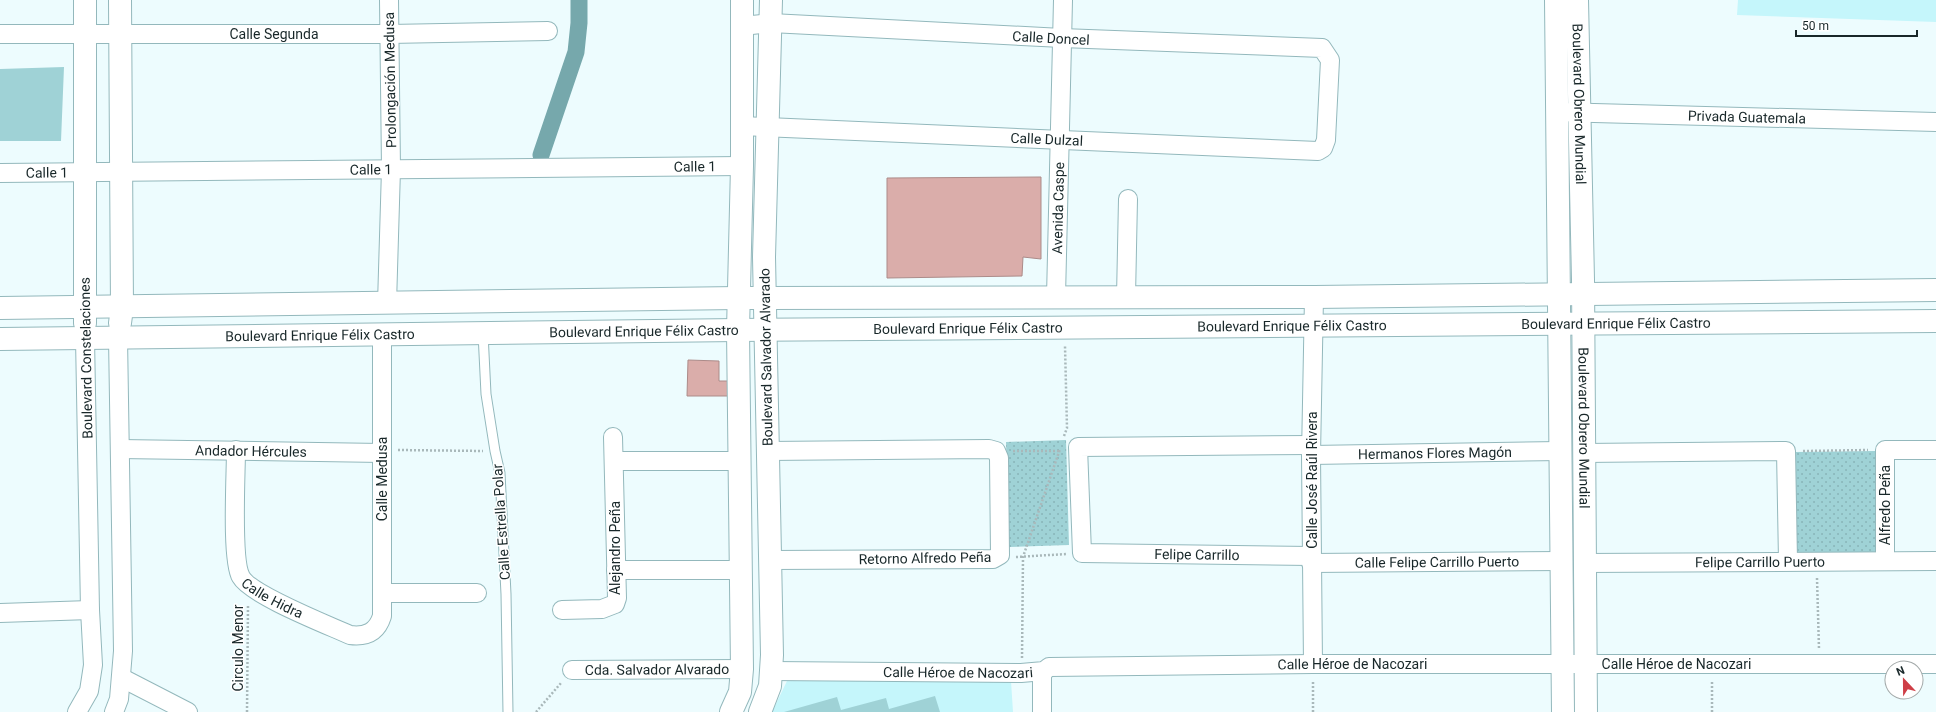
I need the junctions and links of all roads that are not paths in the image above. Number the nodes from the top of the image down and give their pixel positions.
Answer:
1 (85, 0) edge
2 (120, 0) edge
3 (389, 0) edge
4 (742, 0) edge
5 (771, 0) edge
6 (1063, 0) edge
7 (1556, 0) edge
8 (1577, 0) edge
9 (771, 23) junction
10 (742, 26) junction
11 (548, 31) dead end
12 (85, 33) junction
13 (120, 33) junction
14 (0, 34) edge
15 (389, 34) junction
16 (1062, 38) junction
17 (1557, 112) junction
18 (1579, 113) junction
19 (1936, 122) edge
20 (742, 126) junction
21 (768, 126) junction
22 (1059, 139) junction
23 (1323, 148) joint
24 (742, 166) junction
25 (391, 170) junction
26 (85, 172) junction
27 (121, 172) junction
28 (0, 173) edge
29 (1128, 199) dead end
30 (1936, 290) edge
31 (1559, 293) junction
32 (1582, 293) junction
33 (1056, 297) junction
34 (1126, 297) junction
35 (1314, 297) junction
36 (738, 298) junction
37 (765, 299) junction
38 (387, 304) junction
39 (0, 308) edge
40 (85, 308) junction
41 (122, 308) junction
42 (1936, 321) edge
43 (1582, 323) junction
44 (1559, 324) junction
45 (1314, 326) junction
46 (738, 330) junction
47 (765, 330) junction
48 (382, 333) junction
49 (483, 333) junction
50 (118, 337) junction
51 (85, 338) junction
52 (0, 339) edge
53 (767, 414) junction
54 (739, 415) junction
55 (613, 437) dead end
56 (120, 449) junction
57 (236, 450) junction
58 (1311, 450) junction
59 (1936, 450) edge
60 (767, 451) junction
61 (1560, 451) junction
62 (382, 453) junction
63 (1584, 453) junction
64 (614, 461) junction
65 (740, 461) junction
66 (1561, 500) junction
67 (1584, 500) junction
68 (1082, 553) joint
69 (1311, 559) junction
70 (769, 560) junction
71 (1936, 560) edge
72 (1788, 561) junction
73 (1885, 561) junction
74 (1562, 562) junction
75 (1584, 563) junction
76 (616, 570) junction
77 (742, 570) junction
78 (382, 593) junction
79 (477, 593) dead end
80 (741, 598) junction
81 (769, 598) junction
82 (90, 610) junction
83 (562, 610) dead end
84 (0, 613) edge
85 (379, 625) joint
86 (1313, 664) junction
87 (1563, 664) junction
88 (1585, 664) junction
89 (1936, 664) edge
90 (742, 669) junction
91 (572, 670) road end
92 (771, 671) junction
93 (1044, 671) junction
94 (122, 678) junction
95 (78, 712) edge
96 (114, 712) edge
97 (188, 712) edge
98 (508, 712) edge
99 (731, 712) edge
100 (760, 712) edge
101 (1042, 712) edge
102 (1563, 712) edge
103 (1586, 712) edge

1 - 12 main road, Boulevard Constelaciones
2 - 13 main road
3 - 15 street, Prolongación Medusa
4 - 10 main road, Boulevard Salvador Alvarado
5 - 9 main road, Boulevard Salvador Alvarado
6 - 16 street, Avenida Caspe
7 - 17 main road, Boulevard Obrero Mundial
8 - 18 main road, Boulevard Obrero Mundial
9 - 10 street, Calle Doncel
9 - 16 street, Calle Doncel
9 - 21 main road, Boulevard Salvador Alvarado
10 - 20 main road, Boulevard Salvador Alvarado
11 - 15 street, Calle Segunda
12 - 13 street, Calle Segunda
12 - 14 street, Calle Segunda
12 - 26 main road, Boulevard Constelaciones
13 - 15 street, Calle Segunda
13 - 27 main road
15 - 25 street, Prolongación Medusa
16 - 22 street, Avenida Caspe
16 - 23 street, Calle Doncel
17 - 18 street, Privada Guatemala
17 - 31 main road, Boulevard Obrero Mundial
18 - 19 street, Privada Guatemala
18 - 32 main road, Boulevard Obrero Mundial
20 - 21 street, Calle Dulzal
20 - 24 main road, Boulevard Salvador Alvarado
21 - 22 street, Calle Dulzal
21 - 37 main road, Boulevard Salvador Alvarado
22 - 23 street, Calle Dulzal
22 - 33 street, Avenida Caspe
24 - 25 street, Calle 1
24 - 36 main road, Boulevard Salvador Alvarado
25 - 27 street, Calle 1
25 - 38 street, Prolongación Medusa
26 - 27 street, Calle 1
26 - 28 street, Calle 1
26 - 40 main road, Boulevard Constelaciones
27 - 41 main road
29 - 34 street
30 - 32 main road, Boulevard Enrique Félix Castro
31 - 32 main road, Boulevard Enrique Félix Castro
31 - 35 main road, Boulevard Enrique Félix Castro
31 - 44 main road, Boulevard Obrero Mundial
32 - 43 main road, Boulevard Obrero Mundial
33 - 34 main road, Boulevard Enrique Félix Castro
33 - 37 main road, Boulevard Enrique Félix Castro
34 - 35 main road, Boulevard Enrique Félix Castro
35 - 45 street, Calle José Raúl Rivera
36 - 37 main road, Boulevard Enrique Félix Castro
36 - 38 main road, Boulevard Enrique Félix Castro
36 - 46 main road, Boulevard Salvador Alvarado
37 - 47 main road, Boulevard Salvador Alvarado
38 - 41 main road, Boulevard Enrique Félix Castro
39 - 40 main road, Boulevard Enrique Félix Castro
40 - 41 main road, Boulevard Enrique Félix Castro
40 - 51 main road, Boulevard Constelaciones
41 - 50 main road
42 - 43 main road, Boulevard Enrique Félix Castro
43 - 44 main road, Boulevard Enrique Félix Castro
43 - 63 main road, Boulevard Obrero Mundial
44 - 45 main road, Boulevard Enrique Félix Castro
44 - 61 main road, Boulevard Obrero Mundial
45 - 47 main road, Boulevard Enrique Félix Castro
45 - 58 street, Calle José Raúl Rivera
46 - 47 main road, Boulevard Enrique Félix Castro
46 - 49 main road, Boulevard Enrique Félix Castro
46 - 54 main road, Boulevard Salvador Alvarado
47 - 53 main road, Boulevard Salvador Alvarado
48 - 49 main road, Boulevard Enrique Félix Castro
48 - 50 main road, Boulevard Enrique Félix Castro
48 - 62 street, Calle Medusa
49 - 98 lane, Calle Estrella Polar
50 - 51 main road, Boulevard Enrique Félix Castro
50 - 56 street
51 - 52 main road, Boulevard Enrique Félix Castro
51 - 82 street, Boulevard Constelaciones
53 - 54 main road
53 - 60 main road, Boulevard Salvador Alvarado
54 - 65 main road, Boulevard Salvador Alvarado
55 - 64 street, Alejandro Peña
56 - 57 street, Andador Hércules
56 - 94 street
57 - 62 street, Andador Hércules
57 - 85 street, Calle Hidra
58 - 61 street, Hermanos Flores Magón
58 - 68 street, Hermanos Flores Magón
58 - 69 street, Calle José Raúl Rivera
59 - 73 street, Alfredo Peña
60 - 70 main road, Boulevard Salvador Alvarado
60 - 70 street, Retorno Alfredo Peña
61 - 66 main road, Boulevard Obrero Mundial
62 - 78 street, Calle Medusa
63 - 67 main road, Boulevard Obrero Mundial
63 - 72 street
64 - 65 street
64 - 76 street, Alejandro Peña
65 - 77 main road, Boulevard Salvador Alvarado
66 - 67 main road
66 - 74 main road, Boulevard Obrero Mundial
67 - 75 main road, Boulevard Obrero Mundial
68 - 69 street, Felipe Carrillo
69 - 74 street, Calle Felipe Carrillo Puerto
69 - 86 street, Calle José Raúl Rivera
70 - 81 main road, Boulevard Salvador Alvarado
71 - 73 street, Felipe Carrillo Puerto
72 - 73 street, Felipe Carrillo Puerto
72 - 75 street, Felipe Carrillo Puerto
74 - 87 main road, Boulevard Obrero Mundial
75 - 88 main road, Boulevard Obrero Mundial
76 - 77 street
76 - 83 street, Alejandro Peña
77 - 80 main road, Boulevard Salvador Alvarado
78 - 79 street
78 - 85 street, Calle Medusa
80 - 81 main road
80 - 90 main road, Boulevard Salvador Alvarado
81 - 92 main road, Boulevard Salvador Alvarado
82 - 84 street
82 - 95 street, Boulevard Constelaciones
86 - 87 street, Calle Héroe de Nacozari
86 - 93 street, Calle Héroe de Nacozari
87 - 88 street, Calle Héroe de Nacozari
87 - 102 main road, Boulevard Obrero Mundial
88 - 89 street, Calle Héroe de Nacozari
88 - 103 main road, Boulevard Obrero Mundial
90 - 91 street, Cda. Salvador Alvarado
90 - 99 main road, Boulevard Salvador Alvarado
92 - 93 street, Calle Héroe de Nacozari
92 - 100 main road, Boulevard Salvador Alvarado
93 - 101 street
94 - 96 street
94 - 97 street

